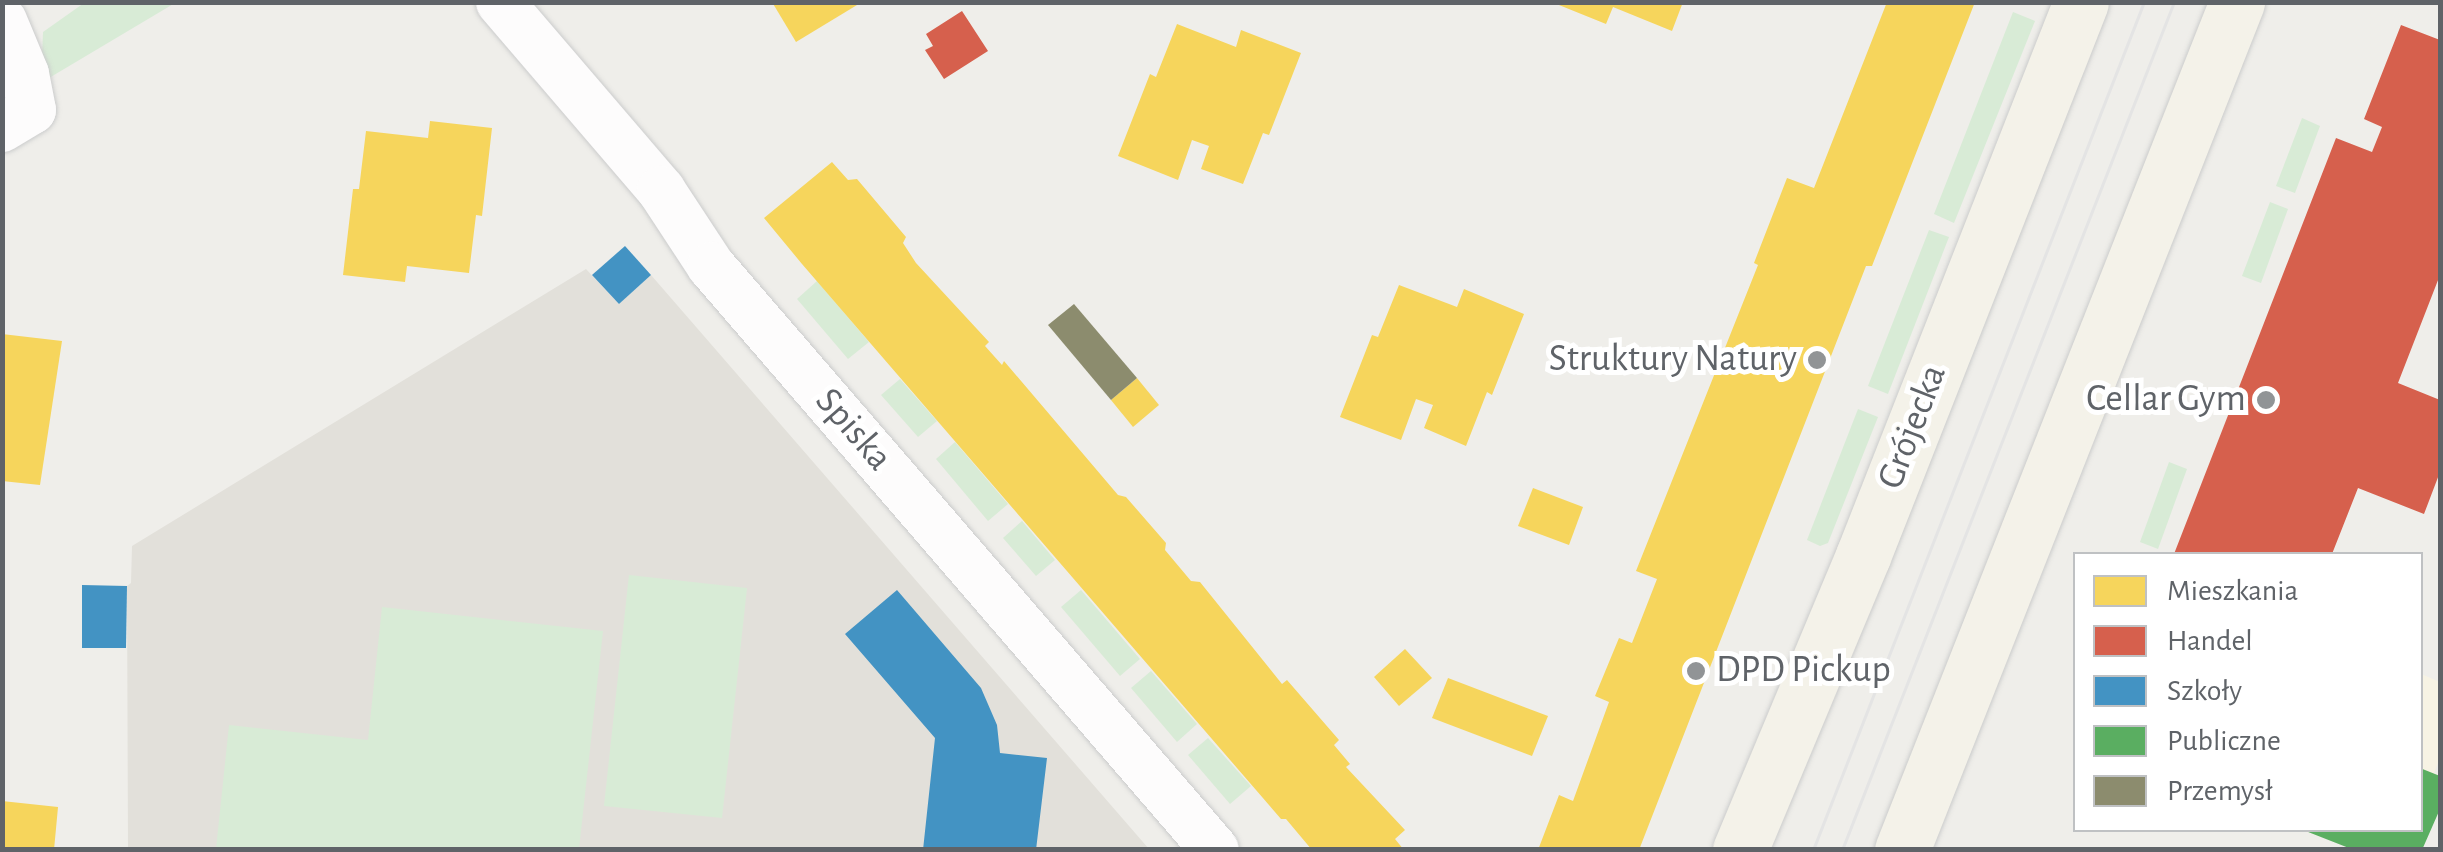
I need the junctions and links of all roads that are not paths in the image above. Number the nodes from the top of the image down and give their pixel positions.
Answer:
1 (33, 2) edge
2 (500, 2) edge
3 (2080, 2) edge
4 (2237, 2) edge
5 (3, 21) edge
6 (2, 128) edge
7 (1215, 850) edge
8 (1740, 850) edge
9 (1902, 850) edge

1 - 5 street
2 - 7 street, Spiska
3 - 8 main road, Grójecka
4 - 9 main road
5 - 6 street

